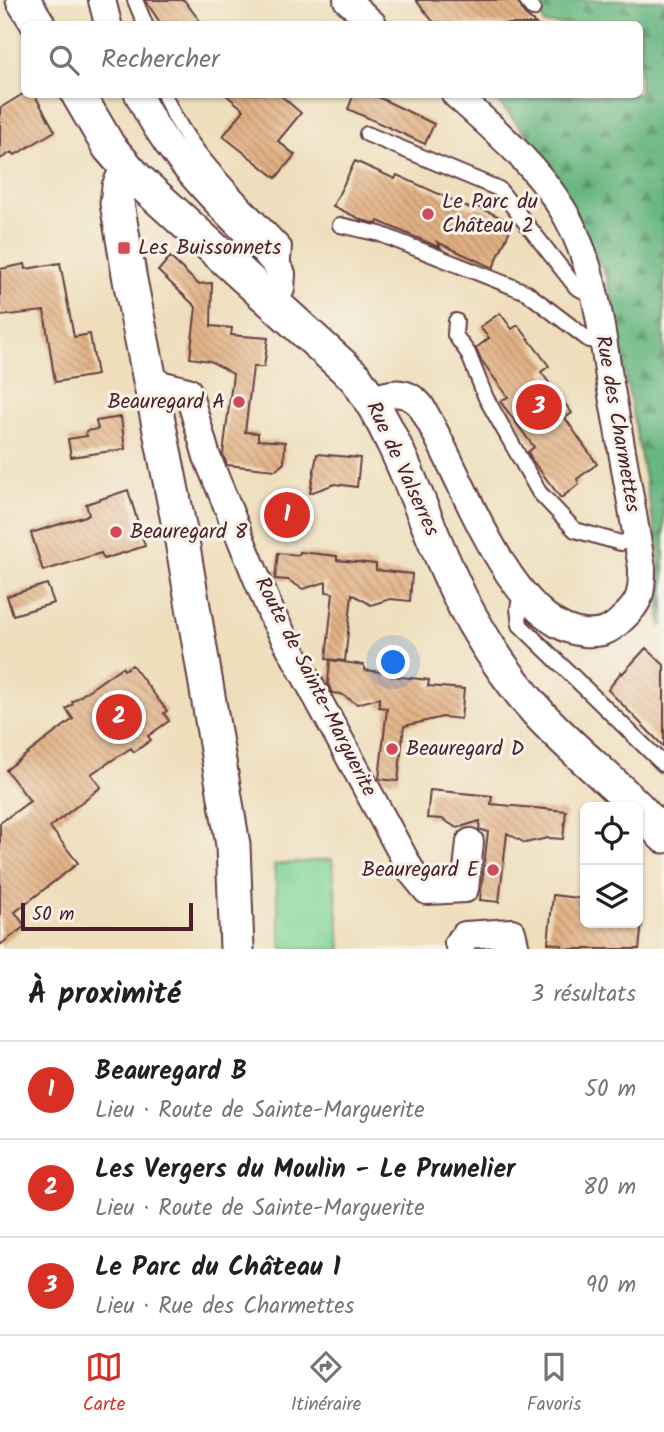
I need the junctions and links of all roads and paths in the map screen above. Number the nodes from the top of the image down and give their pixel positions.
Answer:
1 (23, 0) edge
2 (102, 0) edge
3 (135, 0) edge
4 (347, 0) edge
5 (35, 21) edge
6 (107, 21) edge
7 (144, 21) edge
8 (370, 21) edge
9 (80, 98) edge
10 (140, 98) edge
11 (166, 98) edge
12 (459, 98) edge
13 (367, 134) dead end
14 (127, 169) junction
15 (340, 225) dead end
16 (277, 288) junction
17 (594, 297) junction
18 (456, 321) dead end
19 (602, 339) junction
20 (152, 382) junction
21 (372, 400) junction
22 (637, 538) junction
23 (522, 591) junction
24 (664, 765) edge
25 (631, 802) edge
26 (643, 814) edge
27 (664, 836) edge
28 (470, 842) dead end
29 (237, 949) edge
30 (461, 949) edge
31 (516, 949) edge

1 - 5 street
2 - 6 street
3 - 7 lane
4 - 8 street
9 - 14 street, Rue de Valserres
10 - 16 street
11 - 16 lane
12 - 17 street, Rue des Charmettes
13 - 17 lane
14 - 16 street, Rue de Valserres
14 - 20 street
15 - 19 lane
16 - 21 street, Rue de Valserres
17 - 19 street, Rue des Charmettes
18 - 22 lane
19 - 22 street, Rue des Charmettes
20 - 28 street, Route de Sainte-Marguerite
20 - 29 street
21 - 23 street, Rue des Charmettes
21 - 25 street, Rue de Valserres
22 - 23 street, Rue des Charmettes
23 - 24 lane
26 - 27 street, Rue de Valserres
30 - 31 street

